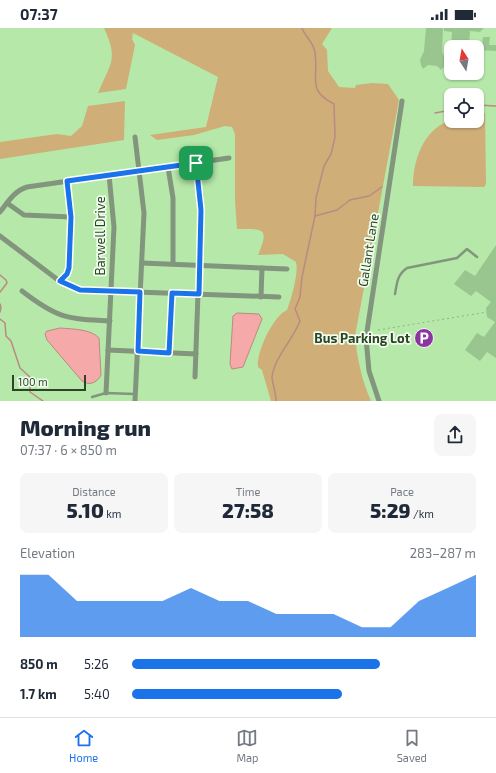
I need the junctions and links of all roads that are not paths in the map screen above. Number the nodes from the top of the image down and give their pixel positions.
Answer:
1 (402, 100) dead end
2 (135, 136) dead end
3 (230, 158) dead end
4 (196, 163) junction
5 (168, 167) junction
6 (139, 172) junction
7 (109, 175) junction
8 (67, 181) junction
9 (7, 202) junction
10 (0, 212) edge
11 (71, 217) junction
12 (0, 236) edge
13 (477, 257) dead end
14 (142, 263) junction
15 (172, 264) junction
16 (200, 265) junction
17 (262, 268) junction
18 (287, 269) dead end
19 (60, 281) junction
20 (22, 291) dead end
21 (111, 291) junction
22 (140, 292) junction
23 (172, 293) junction
24 (199, 294) junction
25 (395, 294) dead end
26 (261, 297) junction
27 (279, 298) dead end
28 (110, 321) junction
29 (108, 350) junction
30 (138, 351) junction
31 (169, 353) junction
32 (196, 354) junction
33 (195, 376) dead end
34 (106, 393) junction
35 (135, 394) junction
36 (92, 397) dead end
37 (134, 401) edge
38 (379, 401) edge

1 - 38 street, Gallant Lane
2 - 6 street
3 - 4 street
4 - 5 street
4 - 16 street
5 - 6 street
5 - 15 street
6 - 7 street
6 - 14 street
7 - 8 street
7 - 21 street, Barwell Drive
8 - 9 street
8 - 11 street
9 - 10 street
9 - 11 street
11 - 19 street
12 - 19 street
13 - 25 lane
14 - 15 street
14 - 22 street
15 - 16 street
16 - 17 street
16 - 24 street
17 - 18 street
17 - 26 street
19 - 21 street
20 - 28 street
21 - 22 street
21 - 28 street, Barwell Drive
22 - 23 street
22 - 30 street
23 - 24 street
23 - 31 street
24 - 26 street
24 - 32 street
26 - 27 street
28 - 29 street, Barwell Drive
29 - 30 street
29 - 34 street, Barwell Drive
30 - 31 street
30 - 35 street
31 - 32 street
32 - 33 street
34 - 35 lane
34 - 36 lane
35 - 37 street

